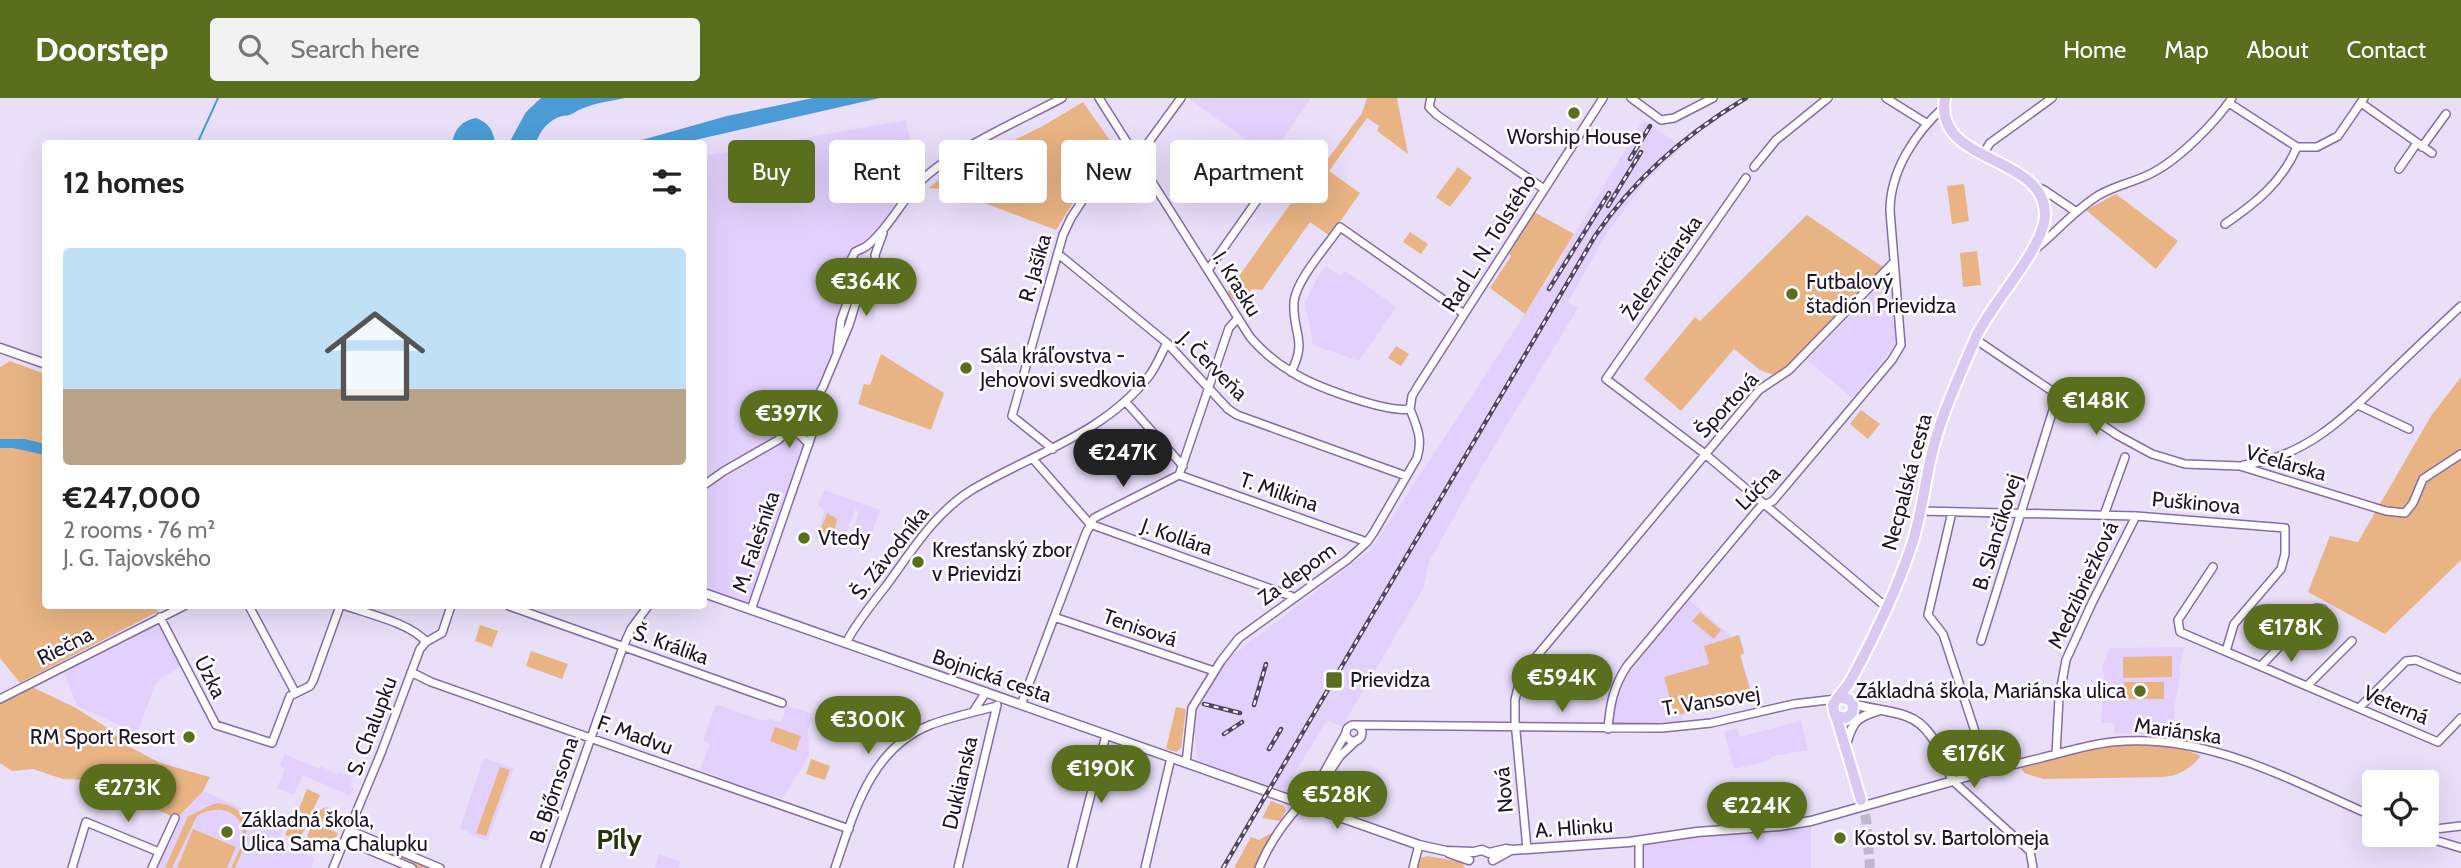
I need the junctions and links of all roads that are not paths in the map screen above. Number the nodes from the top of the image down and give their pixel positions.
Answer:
1 (1062, 98) edge
2 (1100, 98) edge
3 (1181, 98) edge
4 (1431, 98) edge
5 (1603, 98) edge
6 (1634, 98) edge
7 (1713, 98) edge
8 (1828, 98) edge
9 (1886, 98) edge
10 (2052, 98) edge
11 (2230, 100) edge
12 (2362, 101) edge
13 (1944, 103) edge
14 (2446, 114) dead end
15 (1926, 123) junction
16 (1126, 140) edge
17 (1152, 140) edge
18 (2420, 145) junction
19 (2297, 147) junction
20 (2432, 153) dead end
21 (1983, 155) junction
22 (1754, 167) dead end
23 (2399, 169) dead end
24 (1746, 178) dead end
25 (2034, 186) junction
26 (1156, 188) edge
27 (1544, 189) junction
28 (1081, 203) edge
29 (1255, 203) edge
30 (2077, 210) junction
31 (887, 223) junction
32 (2225, 224) dead end
33 (2047, 234) junction
34 (865, 248) junction
35 (875, 255) junction
36 (1057, 256) junction
37 (1894, 262) junction
38 (856, 270) junction
39 (1208, 270) junction
40 (865, 273) junction
41 (2461, 306) edge
42 (1464, 314) junction
43 (1238, 318) junction
44 (1975, 339) junction
45 (1167, 344) junction
46 (0, 348) edge
47 (837, 351) junction
48 (42, 363) edge
49 (1291, 372) junction
50 (1209, 389) junction
51 (2058, 394) junction
52 (1125, 401) junction
53 (814, 405) junction
54 (2358, 405) junction
55 (1409, 409) junction
56 (798, 424) junction
57 (2409, 429) dead end
58 (812, 434) junction
59 (809, 444) junction
60 (1053, 449) junction
61 (1705, 454) junction
62 (2461, 454) edge
63 (2125, 457) dead end
64 (1033, 460) junction
65 (1183, 466) junction
66 (2240, 466) junction
67 (1179, 475) junction
68 (1406, 476) junction
69 (707, 483) edge
70 (1766, 505) junction
71 (1921, 511) junction
72 (1952, 512) junction
73 (2021, 513) junction
74 (2104, 515) junction
75 (2136, 516) junction
76 (1090, 524) junction
77 (1367, 542) junction
78 (2213, 567) dead end
79 (707, 594) edge
80 (1293, 599) junction
81 (1886, 607) junction
82 (177, 609) edge
83 (251, 609) edge
84 (339, 609) edge
85 (355, 609) edge
86 (450, 609) edge
87 (517, 609) edge
88 (644, 609) edge
89 (2323, 609) dead end
90 (751, 610) junction
91 (160, 617) junction
92 (1054, 617) junction
93 (1981, 641) dead end
94 (2352, 641) dead end
95 (426, 642) junction
96 (846, 643) junction
97 (623, 647) junction
98 (2225, 651) junction
99 (2260, 666) junction
100 (1214, 671) junction
101 (411, 672) junction
102 (2461, 679) edge
103 (2308, 686) junction
104 (295, 692) junction
105 (986, 692) junction
106 (0, 699) edge
107 (999, 702) junction
108 (1806, 703) junction
109 (782, 704) dead end
110 (1021, 705) junction
111 (1844, 708) junction
112 (2359, 708) junction
113 (1875, 710) junction
114 (972, 713) junction
115 (2461, 718) edge
116 (1355, 725) junction
117 (1368, 726) junction
118 (1516, 728) junction
119 (1608, 729) junction
120 (1346, 733) junction
121 (1105, 735) junction
122 (1359, 736) junction
123 (591, 738) junction
124 (1845, 741) junction
125 (2056, 754) junction
126 (1171, 758) junction
127 (1186, 763) junction
128 (1988, 771) junction
129 (1953, 781) junction
130 (1268, 792) joint
131 (1861, 800) tunnel mouth
132 (1307, 806) junction
133 (1848, 811) joint
134 (2362, 811) edge
135 (175, 818) dead end
136 (2461, 825) edge
137 (849, 829) junction
138 (2439, 829) edge
139 (349, 830) junction
140 (345, 840) junction
141 (1639, 841) junction
142 (2439, 841) edge
143 (1419, 845) junction
144 (2461, 848) edge
145 (1527, 849) junction
146 (1446, 851) junction
147 (159, 852) junction
148 (1474, 852) junction
149 (1491, 860) edge
150 (1470, 864) edge
151 (72, 868) edge
152 (152, 868) edge
153 (333, 868) edge
154 (412, 868) edge
155 (440, 868) edge
156 (545, 868) edge
157 (835, 868) edge
158 (958, 868) edge
159 (1072, 868) edge
160 (1145, 868) edge
161 (1259, 868) edge
162 (1413, 868) edge
163 (1639, 868) edge
164 (2034, 868) edge

1 - 31 street
2 - 16 street, I. Krasku
3 - 17 street
4 - 27 street
5 - 27 street, Rad L. N. Tolstého
6 - 7 street
8 - 22 street
9 - 15 street
10 - 21 street
11 - 19 street
11 - 30 street
12 - 18 street
12 - 19 street
13 - 15 street
13 - 21 main road
14 - 18 street
15 - 37 street
18 - 20 street
18 - 23 street
19 - 32 street
21 - 25 main road
24 - 61 street, Železničiarska
25 - 30 street
25 - 33 main road
26 - 39 street, I. Krasku
27 - 42 street, Rad L. N. Tolstého
28 - 36 street, R. Jašíka
29 - 39 street
30 - 33 street
31 - 34 street
31 - 35 street
33 - 44 main road, Necpalská cesta
34 - 35 street
34 - 38 street
35 - 40 street
36 - 45 street, J. Červeňa
36 - 60 street, R. Jašíka
37 - 61 street, Športová
37 - 70 street, Lúčna
38 - 40 street
38 - 47 street
39 - 43 street, I. Krasku
40 - 47 street
41 - 54 street
42 - 49 street
42 - 55 street, Rad L. N. Tolstého
43 - 49 street, I. Krasku
43 - 50 street
44 - 51 street, Včelárska
44 - 71 main road, Necpalská cesta
45 - 50 street, J. Červeňa
45 - 52 street, Š. Závodníka
46 - 48 street
47 - 53 street
49 - 55 street, I. Krasku
50 - 65 street
50 - 68 street, J. Červeňa
51 - 66 street, Včelárska
51 - 73 street, B. Slančíkovej
52 - 60 street, Š. Závodníka
52 - 65 street
53 - 56 street
53 - 58 street, M. Falešníka
54 - 57 street
54 - 66 street
55 - 68 street, Za depom
56 - 58 street
56 - 59 street
56 - 69 street
58 - 59 street, M. Falešníka
59 - 90 street, M. Falešníka
60 - 64 street, Š. Závodníka
61 - 70 street
61 - 118 street, Športová
62 - 66 street, Včelárska
63 - 74 street
64 - 76 street, J. Kollára
64 - 96 street, Š. Závodníka
65 - 67 street
67 - 76 street
67 - 77 street, T. Milkina
68 - 77 street, Za depom
70 - 81 street
70 - 119 street, Lúčna
71 - 72 street, Puškinova
71 - 81 main road, Necpalská cesta
72 - 73 street, Puškinova
72 - 128 street
73 - 74 street, Puškinova
73 - 93 street, B. Slančíkovej
74 - 75 street, Puškinova
75 - 98 street, Puškinova
75 - 125 street, Medzibriežková
76 - 80 street, J. Kollára
76 - 92 street
77 - 80 street, Za depom
78 - 98 street, Veterná
79 - 90 street, Bojnická cesta
80 - 100 street, Za depom
81 - 111 main road, Necpalská cesta
82 - 91 street, Riečna
83 - 104 street
84 - 104 street
85 - 95 street
86 - 95 street, S. Chalupku
87 - 97 street, Š. Králika
88 - 97 street, B. Bjőrnsona
89 - 99 street
90 - 96 street, Bojnická cesta
91 - 104 street, Úzka
91 - 106 street, Riečna
92 - 100 street, Tenisová
92 - 110 street
94 - 103 street
95 - 101 street, S. Chalupku
96 - 105 street, Bojnická cesta
97 - 109 street, Š. Králika
97 - 123 street, B. Bjőrnsona
98 - 99 street, Veterná
99 - 103 street, Veterná
100 - 127 street, Za depom
101 - 123 street, F. Madvu
101 - 139 street, S. Chalupku
102 - 112 street
103 - 112 street, Veterná
105 - 107 street, Bojnická cesta
105 - 114 street
107 - 110 street, Bojnická cesta
107 - 114 street
107 - 158 street, Duklianska
108 - 111 street, T. Vansovej
108 - 111 street, T. Vansovej
108 - 119 street, T. Vansovej
110 - 121 street, Bojnická cesta
111 - 113 street
111 - 124 main road
112 - 115 street, Veterná
113 - 124 street
113 - 129 street
114 - 137 street
116 - 117 street, T. Vansovej
116 - 120 street
116 - 122 street
117 - 118 street, T. Vansovej
117 - 122 street
118 - 119 street, T. Vansovej
118 - 145 street, Nová
120 - 122 street
120 - 132 street
121 - 126 street, Bojnická cesta
121 - 159 street
122 - 132 street
123 - 137 street, F. Madvu
123 - 156 street, B. Bjőrnsona
124 - 131 main road
125 - 128 street, Mariánska
125 - 134 street, Mariánska
126 - 127 street, Bojnická cesta
126 - 160 street
127 - 130 street, Bojnická cesta
128 - 129 street, Mariánska
129 - 133 street, Mariánska
129 - 164 street
130 - 132 street, A. Hlinku
132 - 143 street, A. Hlinku
132 - 161 street
133 - 141 street, A. Hlinku
135 - 147 street
136 - 138 street
137 - 157 street
139 - 140 street, S. Chalupku
139 - 155 street
140 - 153 street, S. Chalupku
140 - 154 street
141 - 145 street, A. Hlinku
141 - 163 street
142 - 144 street
143 - 146 street, A. Hlinku
143 - 162 street
145 - 149 street, A. Hlinku
146 - 148 street, A. Hlinku
146 - 150 street, A. Hlinku
147 - 151 street
147 - 152 street
148 - 149 street, A. Hlinku
148 - 150 street, A. Hlinku

